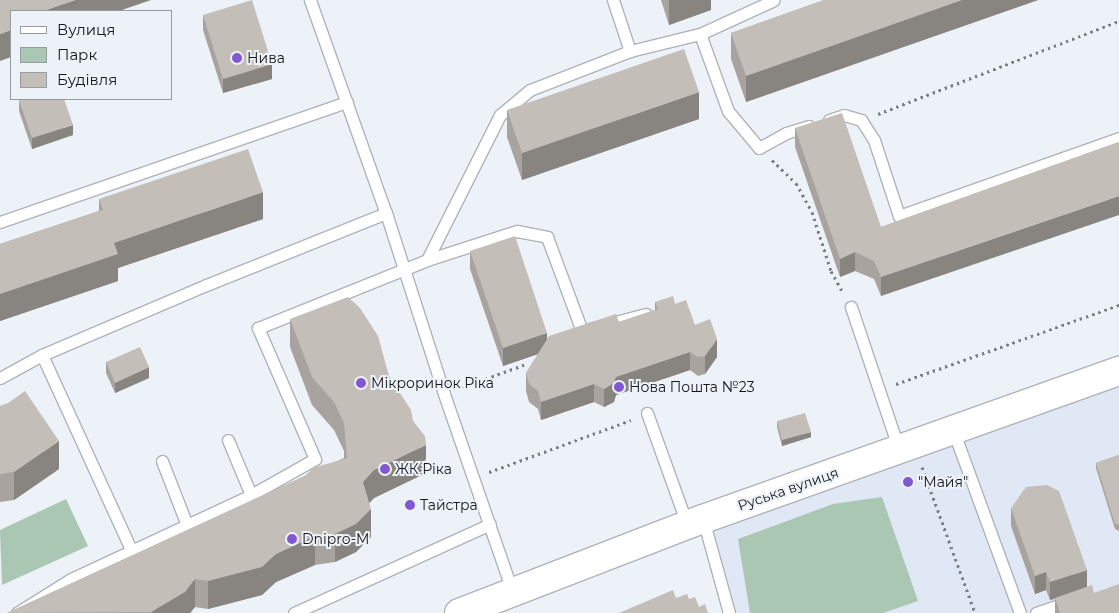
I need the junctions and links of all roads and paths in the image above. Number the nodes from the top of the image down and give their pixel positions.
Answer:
1 (310, 0) edge
2 (613, 0) edge
3 (770, 1) edge
4 (1119, 21) edge
5 (700, 34) junction
6 (630, 51) junction
7 (347, 102) junction
8 (861, 120) junction
9 (1119, 138) edge
10 (759, 148) junction
11 (386, 213) junction
12 (0, 222) edge
13 (427, 260) junction
14 (404, 270) junction
15 (1119, 305) edge
16 (851, 307) joint
17 (662, 309) edge
18 (42, 355) junction
19 (526, 364) dead end
20 (1119, 372) edge
21 (0, 378) edge
22 (879, 390) junction
23 (444, 394) junction
24 (647, 413) dead end
25 (635, 429) dead end
26 (953, 430) junction
27 (228, 440) dead end
28 (899, 450) junction
29 (162, 461) dead end
30 (922, 466) dead end
31 (473, 478) junction
32 (251, 495) junction
33 (695, 522) junction
34 (490, 524) junction
35 (187, 525) junction
36 (131, 549) junction
37 (512, 590) junction
38 (1082, 597) edge
39 (16, 613) edge
40 (294, 613) edge
41 (459, 613) edge
42 (729, 613) edge
43 (975, 613) edge
44 (1020, 613) edge
45 (1036, 613) edge

1 - 7 lane
2 - 6 lane
3 - 5 lane
4 - 8 path
5 - 6 lane
5 - 10 lane
6 - 13 lane
7 - 11 lane
7 - 12 lane
8 - 9 lane
8 - 10 lane
10 - 16 path
11 - 14 lane
11 - 18 lane
13 - 14 lane
13 - 17 lane
14 - 23 lane
14 - 32 lane
15 - 22 path
16 - 22 lane
18 - 21 lane
18 - 36 lane
19 - 23 path
20 - 26 main road, Руська вулиця
22 - 28 lane
23 - 31 lane
24 - 33 lane
25 - 31 path
26 - 28 main road, Руська вулиця
26 - 44 lane
27 - 32 lane
28 - 33 main road, Руська вулиця
29 - 35 lane
30 - 43 path
31 - 34 lane
32 - 35 lane
33 - 37 main road, Руська вулиця
33 - 42 lane
34 - 37 lane
34 - 40 lane
35 - 36 lane
36 - 39 lane
37 - 41 main road, Руська вулиця
38 - 45 lane

